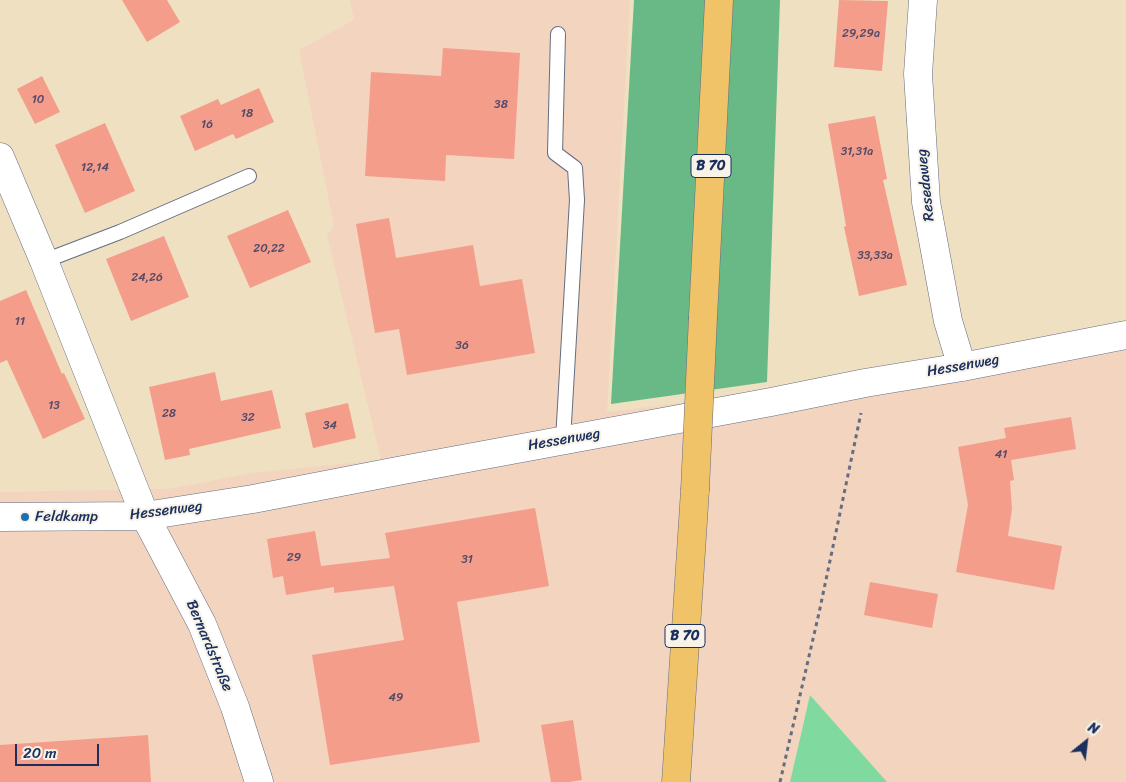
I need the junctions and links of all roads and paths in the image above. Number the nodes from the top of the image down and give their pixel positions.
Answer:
1 (719, 0) edge
2 (922, 0) edge
3 (558, 34) dead end
4 (0, 157) edge
5 (249, 176) dead end
6 (44, 261) junction
7 (1126, 335) edge
8 (962, 367) junction
9 (865, 382) junction
10 (563, 440) junction
11 (145, 516) junction
12 (0, 517) edge
13 (259, 782) edge
14 (676, 782) edge
15 (780, 782) edge

1 - 14 main road, B 70, bridge
2 - 8 street, Resedaweg
3 - 10 lane
4 - 6 street
5 - 6 lane
6 - 11 street
7 - 8 street, Hessenweg
8 - 9 street, Hessenweg
9 - 10 street, Hessenweg
9 - 15 path
10 - 11 street, Hessenweg
11 - 12 street, Hessenweg
11 - 13 street, Bernardstraße

